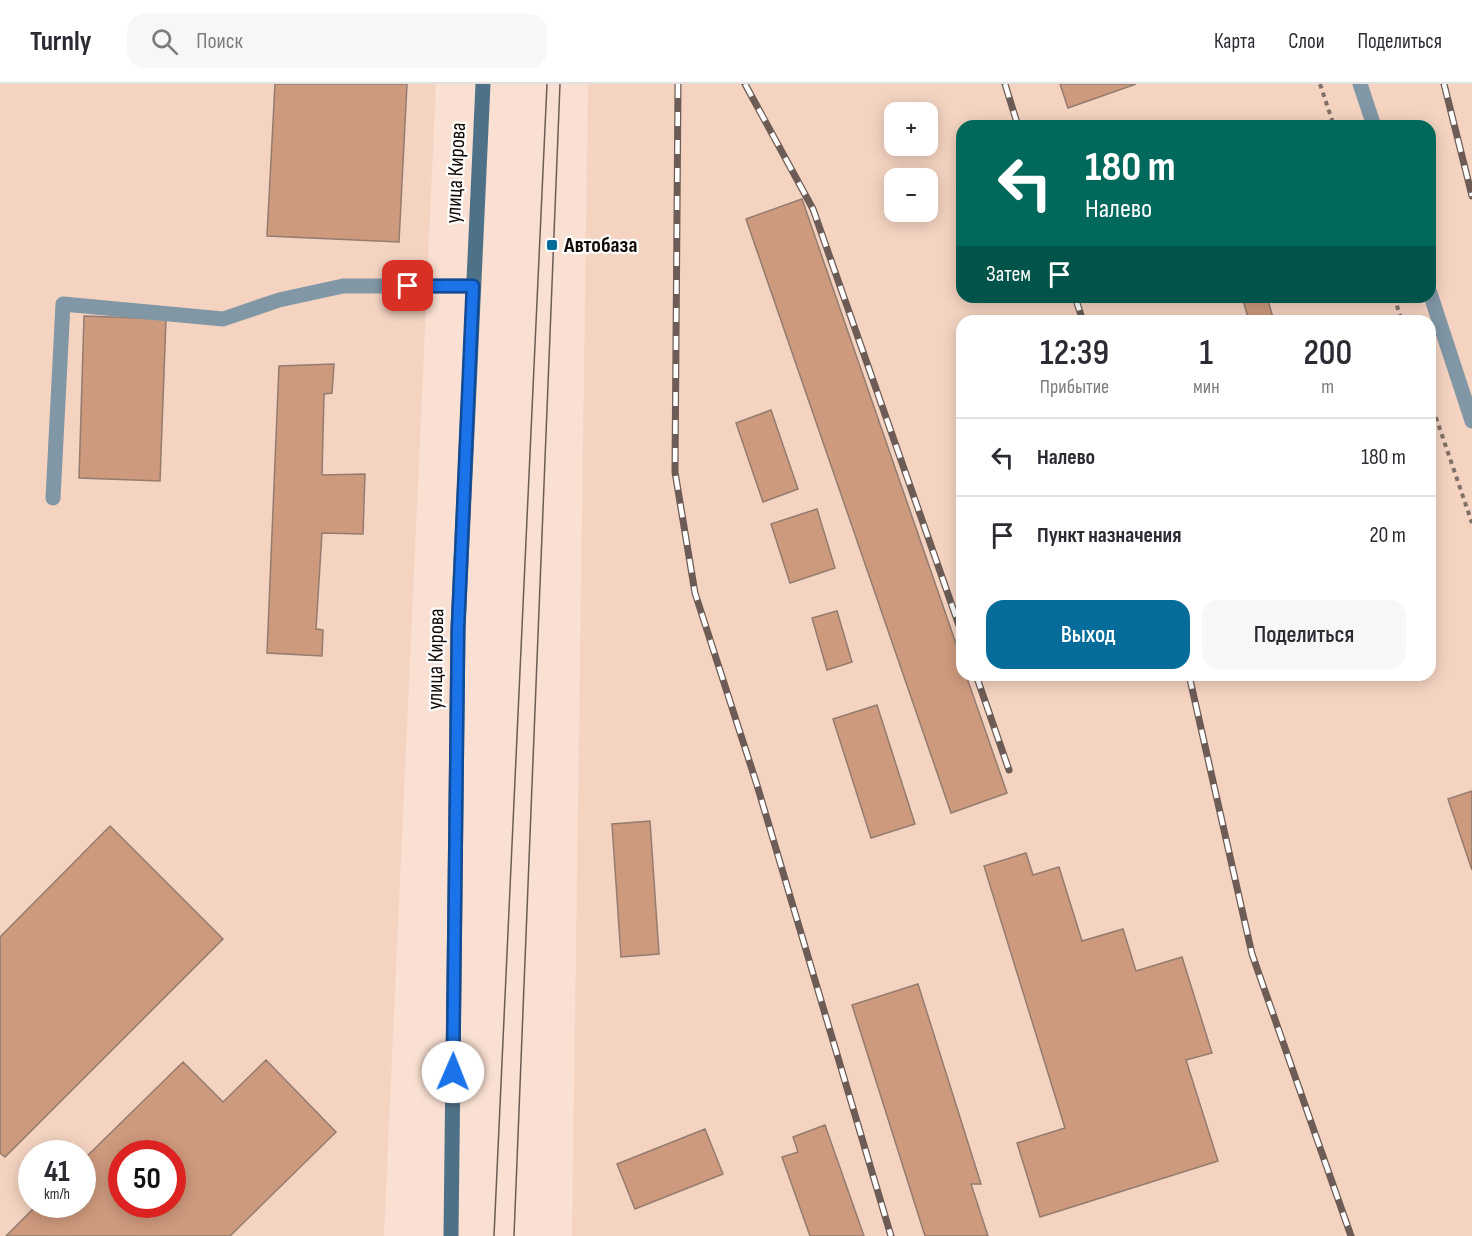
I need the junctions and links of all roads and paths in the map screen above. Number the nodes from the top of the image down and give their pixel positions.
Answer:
1 (483, 84) edge
2 (1320, 84) edge
3 (1360, 84) edge
4 (1332, 120) edge
5 (1372, 120) edge
6 (473, 286) junction
7 (1433, 303) edge
8 (1436, 418) edge
9 (1472, 421) edge
10 (53, 498) dead end
11 (1472, 523) edge
12 (451, 1236) edge

1 - 6 main road, улица Кирова
2 - 4 path
3 - 5 lane
6 - 10 lane
6 - 12 main road, улица Кирова
7 - 9 lane
8 - 11 path

